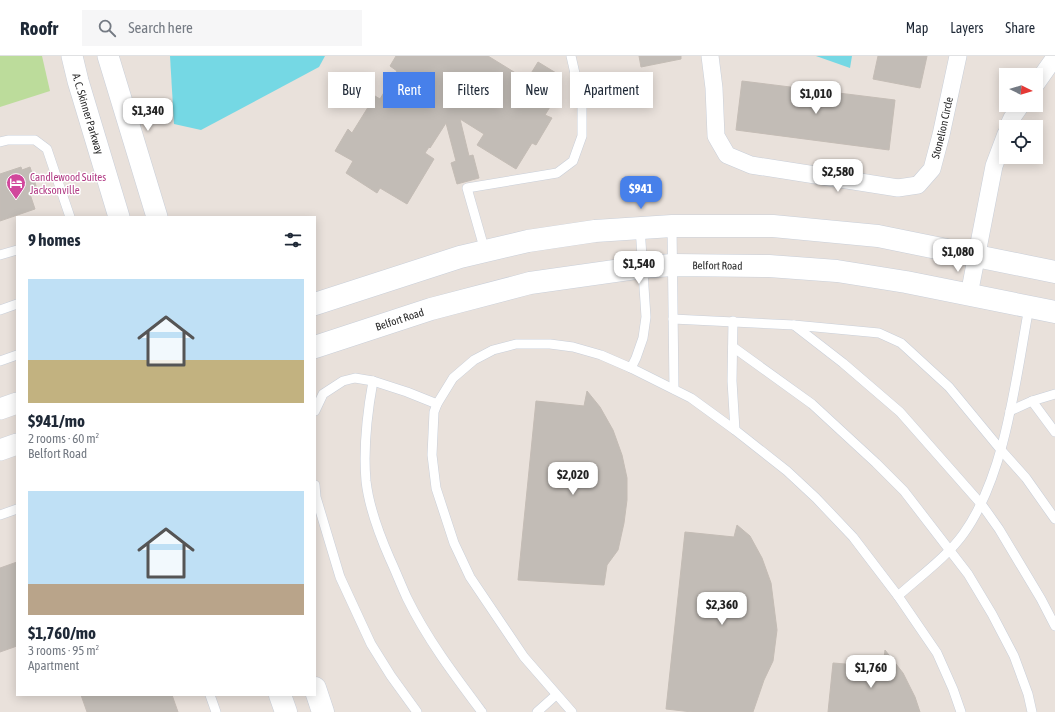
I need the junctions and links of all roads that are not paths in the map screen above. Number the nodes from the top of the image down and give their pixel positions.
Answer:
1 (72, 56) edge
2 (108, 56) edge
3 (570, 56) edge
4 (710, 56) edge
5 (958, 56) edge
6 (1055, 57) edge
7 (1043, 74) edge
8 (0, 142) edge
9 (999, 153) edge
10 (70, 216) edge
11 (115, 216) edge
12 (157, 216) edge
13 (672, 226) junction
14 (640, 227) junction
15 (16, 250) edge
16 (485, 251) junction
17 (0, 256) edge
18 (976, 256) junction
19 (673, 265) junction
20 (643, 267) junction
21 (1055, 272) edge
22 (968, 295) junction
23 (16, 304) edge
24 (316, 304) edge
25 (1029, 307) junction
26 (0, 310) edge
27 (1055, 312) edge
28 (673, 319) junction
29 (733, 321) junction
30 (794, 325) junction
31 (316, 347) edge
32 (733, 347) junction
33 (16, 355) edge
34 (0, 361) edge
35 (631, 368) junction
36 (373, 381) junction
37 (674, 389) junction
38 (1055, 394) edge
39 (1032, 401) junction
40 (16, 403) edge
41 (437, 404) junction
42 (0, 409) edge
43 (316, 409) edge
44 (1010, 411) junction
45 (735, 430) junction
46 (1055, 432) edge
47 (16, 444) edge
48 (0, 450) edge
49 (1001, 450) junction
50 (316, 498) edge
51 (982, 505) junction
52 (16, 509) edge
53 (0, 515) edge
54 (1055, 519) edge
55 (949, 549) junction
56 (898, 596) junction
57 (1055, 626) edge
58 (316, 691) edge
59 (556, 695) junction
60 (210, 696) edge
61 (280, 696) edge
62 (216, 712) edge
63 (286, 712) edge
64 (323, 712) edge
65 (417, 712) edge
66 (482, 712) edge
67 (537, 712) edge
68 (572, 712) edge
69 (962, 712) edge
70 (1032, 712) edge

1 - 11 street, A. C. Skinner Parkway
2 - 12 street
3 - 16 lane
4 - 5 street, Stonelion Circle
6 - 7 street
8 - 10 lane
9 - 18 street
13 - 14 main road
13 - 18 main road
13 - 19 lane
14 - 16 main road
14 - 20 lane
15 - 17 lane
16 - 24 main road
18 - 21 main road
18 - 22 street
19 - 20 main road, Belfort Road
19 - 22 main road, Belfort Road
19 - 28 lane
20 - 31 main road, Belfort Road
20 - 35 lane
22 - 25 main road, Belfort Road
23 - 26 lane
25 - 27 main road, Belfort Road
25 - 44 lane
28 - 29 lane
28 - 37 lane
29 - 30 lane
29 - 32 lane
30 - 49 lane
30 - 51 lane
32 - 45 lane
32 - 55 lane
33 - 34 lane
35 - 37 lane
35 - 41 lane
36 - 41 lane
36 - 43 lane
36 - 66 lane
37 - 45 lane
38 - 39 lane
39 - 44 lane
39 - 46 lane
40 - 42 street
41 - 59 lane
44 - 49 lane
45 - 56 lane
47 - 48 street
49 - 51 lane
49 - 54 lane
50 - 65 lane
51 - 55 lane
51 - 57 lane
52 - 53 lane
55 - 56 lane
55 - 70 lane
56 - 69 lane
58 - 64 main road
59 - 67 lane
59 - 68 lane
60 - 62 lane
61 - 63 main road

